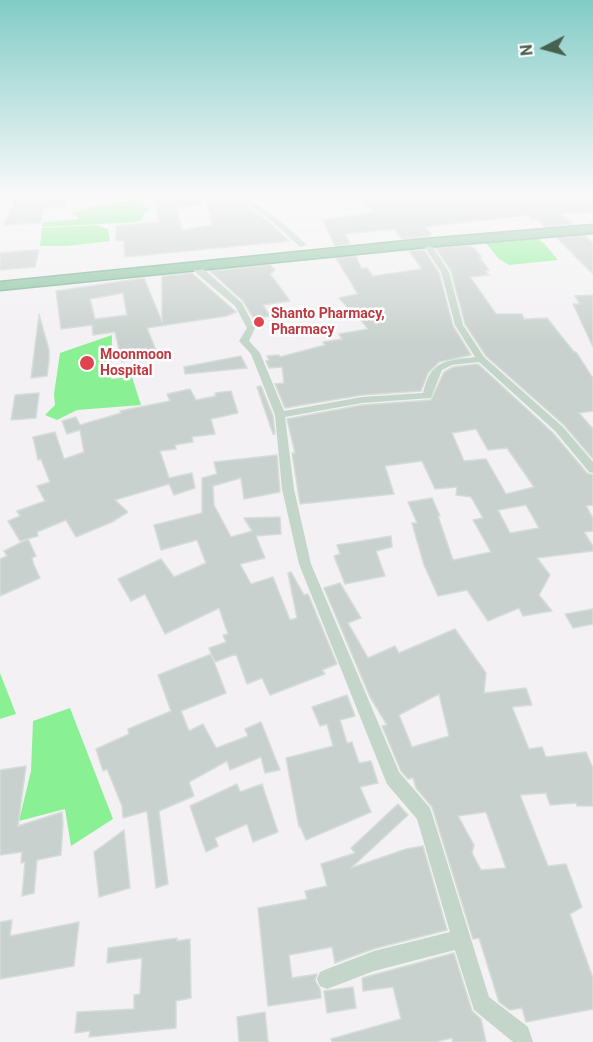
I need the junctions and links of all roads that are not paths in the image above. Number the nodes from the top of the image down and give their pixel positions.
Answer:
1 (296, 246) edge
2 (400, 246) edge
3 (428, 246) edge
4 (193, 267) junction
5 (23, 270) dead end
6 (0, 286) edge
7 (481, 359) junction
8 (280, 415) junction
9 (593, 469) edge
10 (462, 939) junction
11 (327, 979) dead end
12 (523, 1042) edge

1 - 5 highway
2 - 4 highway
3 - 7 street
4 - 6 highway
4 - 8 street
7 - 8 street
7 - 9 street
8 - 10 street
10 - 11 street
10 - 12 street

